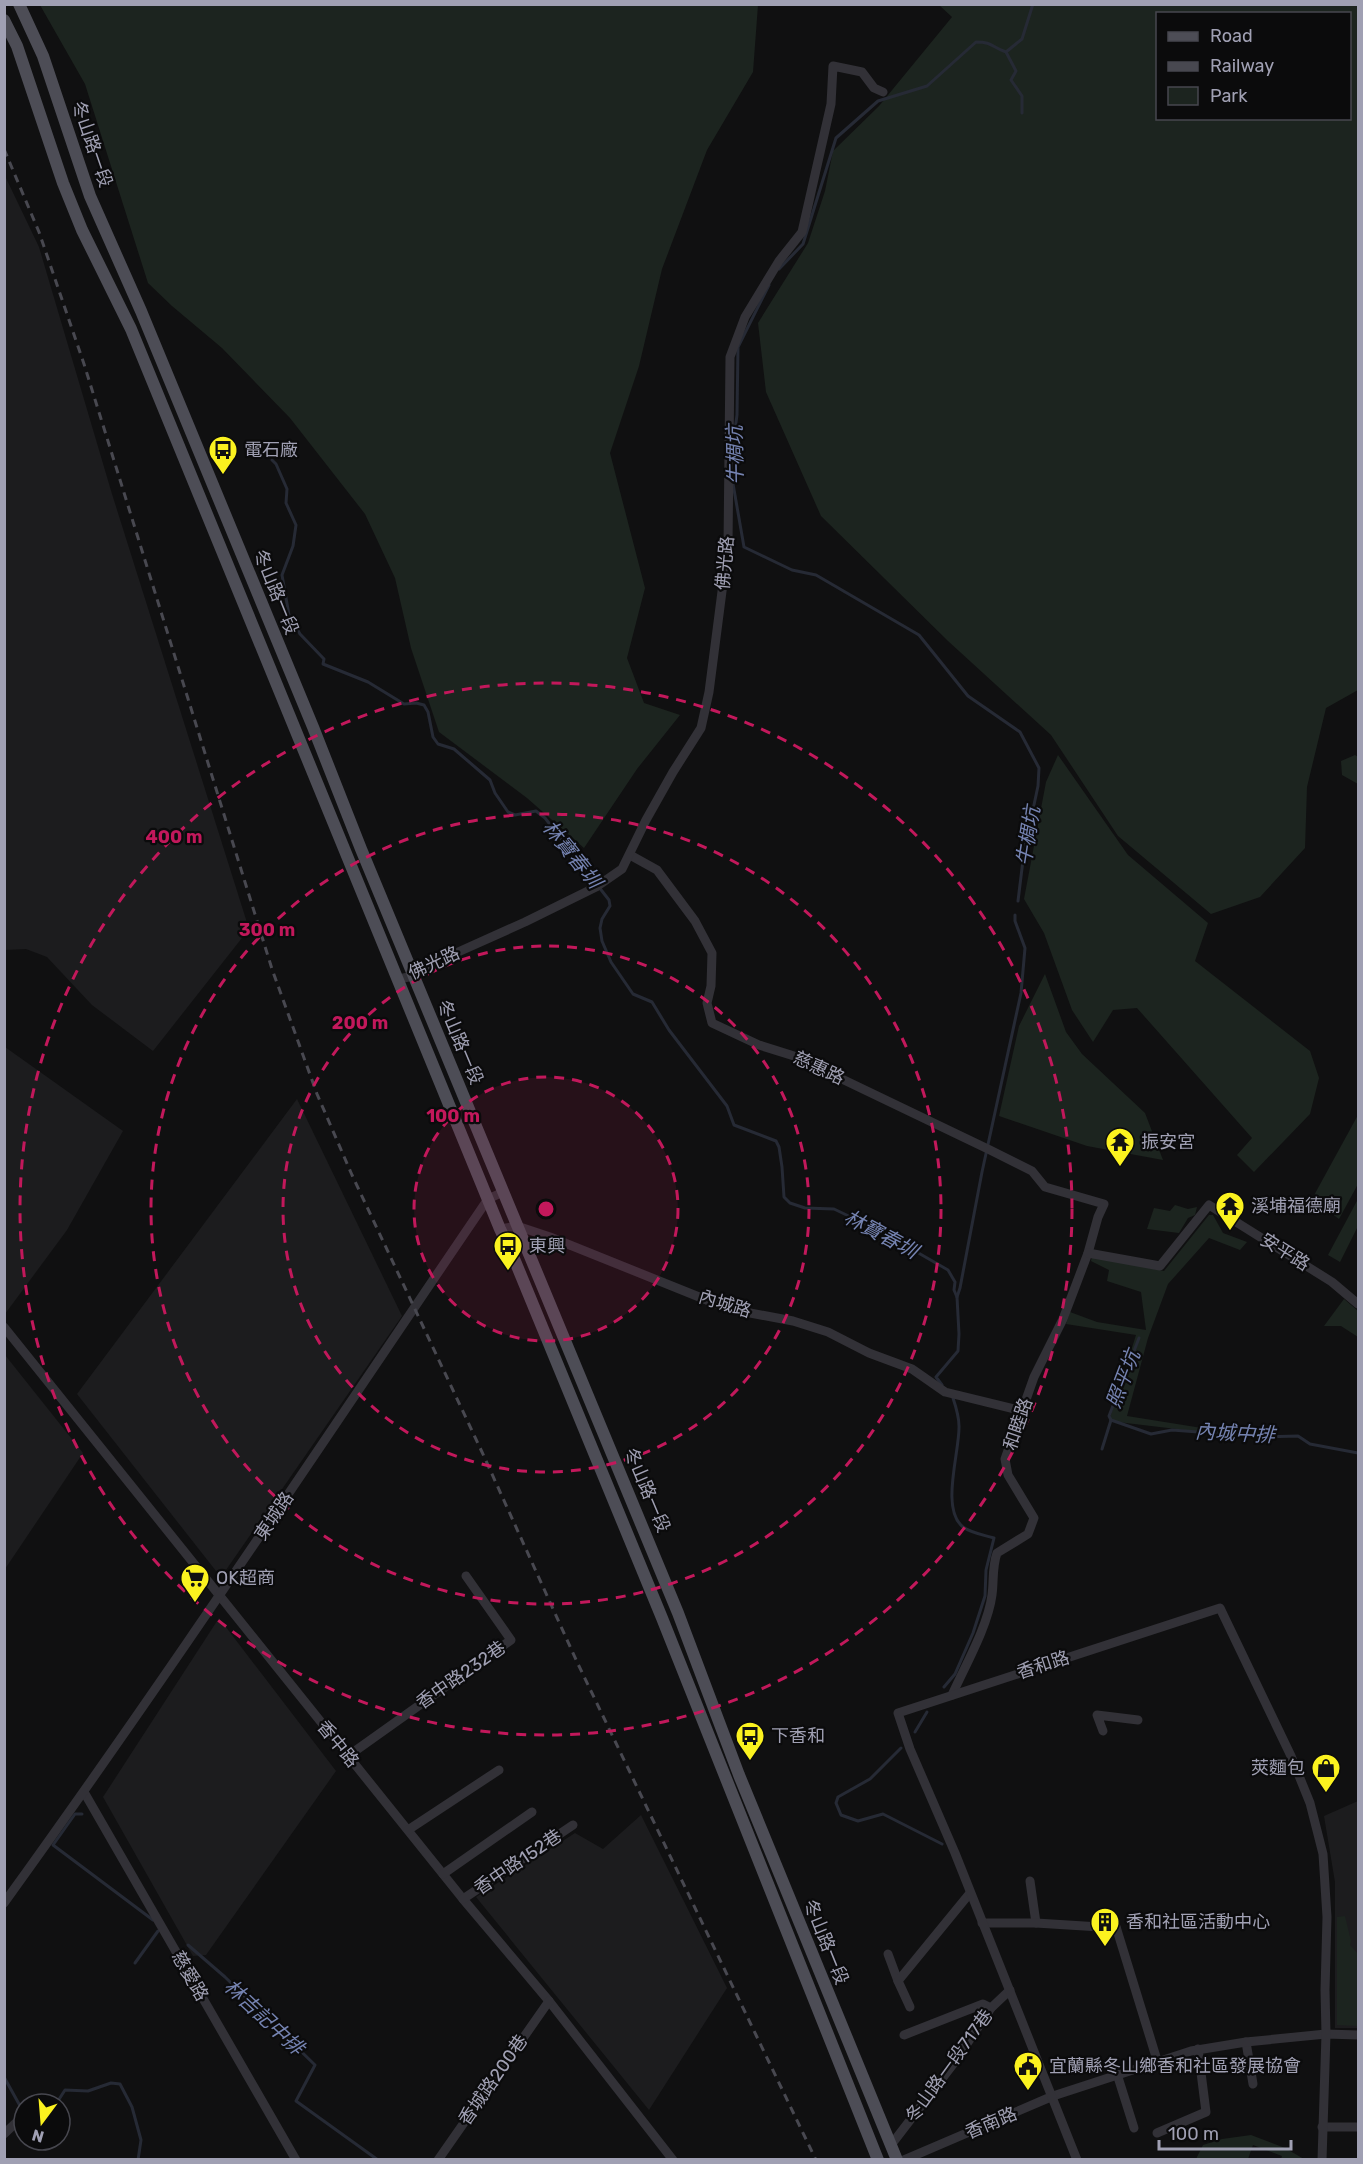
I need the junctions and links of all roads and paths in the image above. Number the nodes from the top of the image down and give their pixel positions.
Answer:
1 (19, 4) edge
2 (4, 20) edge
3 (883, 92) dead end
4 (190, 432) junction
5 (176, 437) junction
6 (630, 855) junction
7 (413, 976) junction
8 (399, 979) junction
9 (503, 1192) junction
10 (488, 1199) junction
11 (1104, 1204) joint
12 (517, 1226) junction
13 (500, 1229) junction
14 (1088, 1253) junction
15 (1359, 1304) edge
16 (4, 1327) edge
17 (1023, 1411) junction
18 (466, 1576) dead end
19 (220, 1596) junction
20 (678, 1613) junction
21 (662, 1618) junction
22 (952, 1695) junction
23 (1138, 1720) dead end
24 (1103, 1731) dead end
25 (348, 1756) junction
26 (499, 1770) dead end
27 (739, 1774) junction
28 (725, 1779) junction
29 (84, 1792) junction
30 (532, 1812) dead end
31 (573, 1825) dead end
32 (408, 1830) junction
33 (443, 1874) junction
34 (1030, 1881) dead end
35 (970, 1893) junction
36 (463, 1899) junction
37 (4, 1903) edge
38 (1113, 1917) dead end
39 (982, 1923) junction
40 (1036, 1923) junction
41 (1116, 1928) junction
42 (888, 1954) dead end
43 (898, 1981) junction
44 (1010, 1990) junction
45 (549, 2001) junction
46 (910, 2007) dead end
47 (991, 2008) junction
48 (1326, 2034) junction
49 (904, 2035) dead end
50 (1359, 2035) edge
51 (1246, 2042) junction
52 (1198, 2049) junction
53 (1157, 2060) junction
54 (1117, 2074) junction
55 (1253, 2084) dead end
56 (1053, 2096) junction
57 (1322, 2127) junction
58 (1359, 2127) edge
59 (1134, 2128) dead end
60 (1157, 2133) dead end
61 (891, 2145) junction
62 (296, 2160) edge
63 (438, 2160) edge
64 (673, 2160) edge
65 (878, 2160) edge
66 (897, 2160) edge
67 (904, 2160) edge
68 (1077, 2160) edge
69 (1322, 2160) edge

1 - 4 main road, 冬山路一段
2 - 5 main road, 冬山路一段
3 - 6 street, 佛光路
4 - 5 main road
4 - 7 main road, 冬山路一段
5 - 8 main road, 冬山路一段
6 - 7 street, 佛光路
6 - 11 street, 慈惠路
7 - 8 street, 佛光路
7 - 9 main road, 冬山路一段
8 - 10 main road, 冬山路一段
9 - 10 street
9 - 12 main road, 冬山路一段
10 - 13 main road, 冬山路一段
10 - 19 street, 東城路
11 - 14 street, 和睦路
12 - 13 street, 內城路
12 - 17 street, 內城路
12 - 20 main road, 冬山路一段
13 - 21 main road, 冬山路一段
14 - 15 street, 安平路
14 - 17 street, 和睦路
16 - 19 street, 香中路
17 - 22 street, 和睦路
18 - 25 street, 香中路232巷
19 - 25 street, 香中路
19 - 29 street, 東城路
20 - 21 main road
20 - 27 main road, 冬山路一段
21 - 28 main road, 冬山路一段
22 - 35 street, 香和路
22 - 48 street, 香和路
23 - 24 street
25 - 32 street, 香中路
26 - 32 street
27 - 28 main road
27 - 61 main road, 冬山路一段
28 - 65 main road, 冬山路一段
29 - 37 street, 東城路
29 - 62 street, 慈愛路
30 - 33 street
31 - 36 street, 香中路152巷
32 - 33 street, 香中路
33 - 36 street, 香中路
34 - 40 street
35 - 39 street, 香和路
35 - 43 street
36 - 45 street, 香中路
38 - 41 street
39 - 40 street
39 - 44 street, 香和路
40 - 41 street
41 - 53 street
42 - 43 street
43 - 46 street
44 - 47 street, 冬山路一段717巷
44 - 56 street, 香和路
45 - 63 street, 香城路200巷
45 - 64 street, 香中路
47 - 49 street
47 - 61 street, 冬山路一段717巷
48 - 50 street, 香南路
48 - 51 street, 香南路
48 - 57 street
51 - 52 street, 香南路
51 - 55 street
52 - 53 street, 香南路
52 - 60 street
53 - 54 street, 香南路
54 - 56 street, 香南路
54 - 59 street
56 - 67 street, 香南路
56 - 68 street, 香和路
57 - 58 street
57 - 69 street
61 - 66 main road, 冬山路一段

